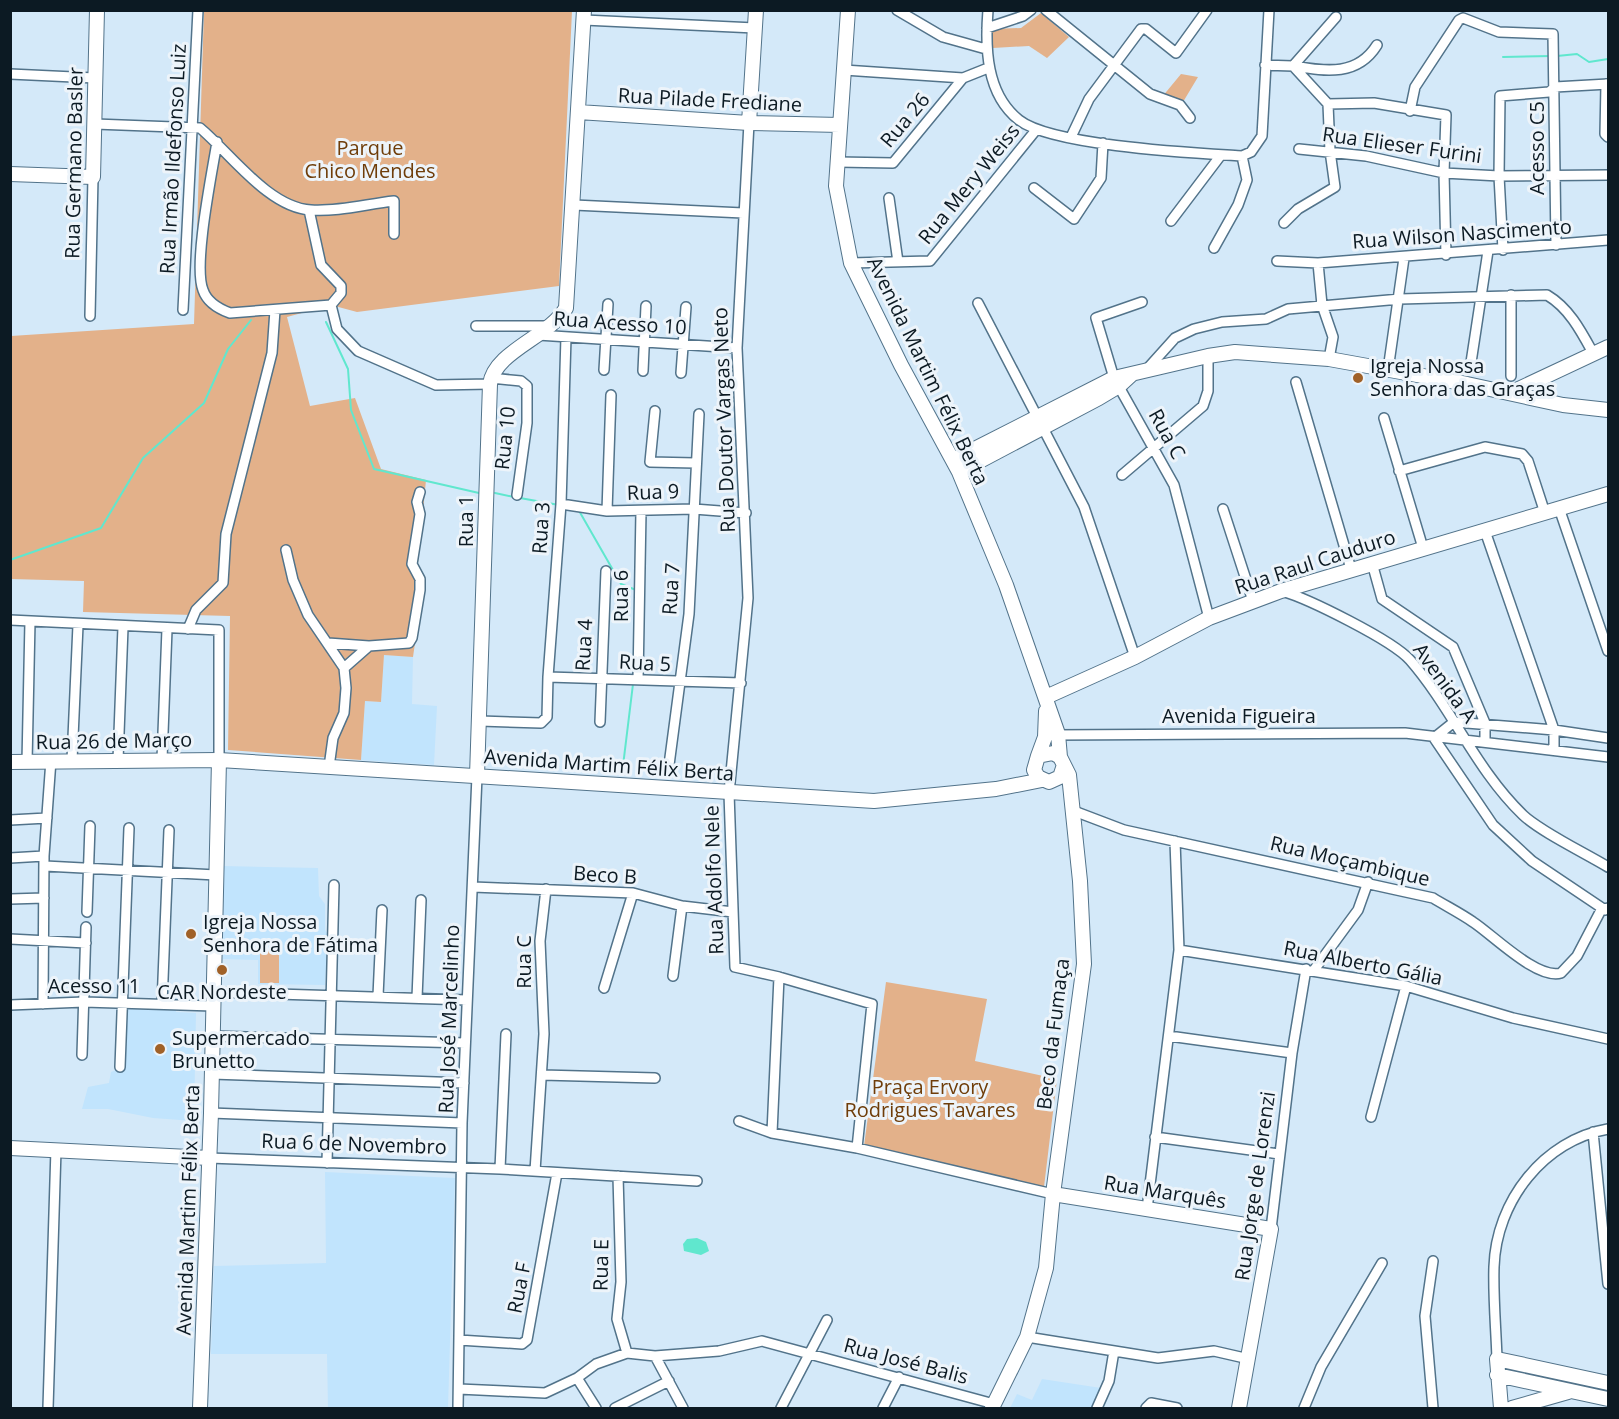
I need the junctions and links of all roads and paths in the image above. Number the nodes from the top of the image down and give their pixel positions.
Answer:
1 (97, 10) edge
2 (198, 10) edge
3 (756, 10) edge
4 (848, 10) edge
5 (1031, 10) edge
6 (1046, 10) edge
7 (1269, 10) edge
8 (900, 11) edge
9 (985, 13) edge
10 (1205, 13) edge
11 (584, 15) edge
12 (1336, 17) dead end
13 (755, 28) junction
14 (987, 28) junction
15 (1377, 45) dead end
16 (986, 49) junction
17 (1265, 65) junction
18 (1114, 66) junction
19 (1293, 66) junction
20 (988, 68) junction
21 (844, 69) junction
22 (10, 74) edge
23 (95, 78) junction
24 (963, 78) junction
25 (1607, 84) edge
26 (1555, 87) junction
27 (1328, 104) junction
28 (1410, 111) junction
29 (578, 112) junction
30 (1190, 118) dead end
31 (749, 123) junction
32 (94, 124) junction
33 (840, 125) junction
34 (193, 128) junction
35 (1036, 130) junction
36 (1071, 137) junction
37 (1608, 137) edge
38 (217, 142) junction
39 (1103, 143) junction
40 (1299, 149) dead end
41 (1330, 151) junction
42 (1221, 155) junction
43 (1242, 156) junction
44 (838, 162) junction
45 (1444, 173) junction
46 (10, 174) edge
47 (1555, 175) junction
48 (1608, 175) edge
49 (1499, 176) junction
50 (93, 177) junction
51 (1034, 188) dead end
52 (889, 198) dead end
53 (574, 205) junction
54 (309, 210) junction
55 (743, 213) junction
56 (1171, 221) dead end
57 (1284, 223) dead end
58 (394, 234) dead end
59 (1608, 240) edge
60 (1556, 245) junction
61 (1214, 248) dead end
62 (1503, 250) junction
63 (1488, 251) junction
64 (1446, 255) junction
65 (1404, 258) junction
66 (1277, 261) dead end
67 (898, 262) junction
68 (1318, 263) junction
69 (851, 264) junction
70 (1480, 296) junction
71 (1511, 296) junction
72 (1400, 299) junction
73 (1142, 302) dead end
74 (978, 303) dead end
75 (608, 304) dead end
76 (1322, 304) junction
77 (331, 305) junction
78 (646, 306) dead end
79 (686, 307) dead end
80 (183, 310) dead end
81 (275, 310) junction
82 (90, 316) dead end
83 (476, 326) dead end
84 (550, 326) junction
85 (538, 335) junction
86 (566, 337) junction
87 (606, 340) junction
88 (645, 342) junction
89 (683, 345) junction
90 (1608, 347) edge
91 (737, 348) junction
92 (1593, 353) junction
93 (1208, 356) junction
94 (1329, 359) junction
95 (1148, 368) junction
96 (1470, 369) dead end
97 (604, 370) dead end
98 (1388, 370) junction
99 (644, 371) dead end
100 (681, 373) dead end
101 (1511, 376) dead end
102 (490, 381) junction
103 (1117, 382) junction
104 (1296, 382) dead end
105 (1510, 393) junction
106 (611, 394) dead end
107 (1608, 410) edge
108 (655, 411) dead end
109 (699, 414) dead end
110 (1384, 418) dead end
111 (1041, 423) junction
112 (1155, 448) junction
113 (695, 463) junction
114 (956, 466) junction
115 (1399, 471) junction
116 (1122, 475) dead end
117 (420, 492) dead end
118 (1608, 494) edge
119 (517, 495) dead end
120 (561, 504) junction
121 (1223, 508) dead end
122 (1559, 508) junction
123 (694, 509) junction
124 (607, 511) junction
125 (641, 511) junction
126 (746, 513) junction
127 (1545, 513) junction
128 (1485, 531) junction
129 (1423, 548) junction
130 (286, 550) dead end
131 (1372, 563) junction
132 (1351, 569) junction
133 (606, 571) dead end
134 (1299, 591) junction
135 (1253, 601) junction
136 (1209, 618) junction
137 (10, 620) edge
138 (30, 621) junction
139 (78, 625) junction
140 (123, 627) junction
141 (167, 629) junction
142 (188, 629) junction
143 (328, 643) junction
144 (369, 646) junction
145 (1608, 651) edge
146 (1135, 657) junction
147 (344, 668) junction
148 (548, 677) junction
149 (600, 678) junction
150 (638, 680) junction
151 (678, 682) junction
152 (741, 683) junction
153 (1046, 698) junction
154 (480, 721) junction
155 (600, 722) dead end
156 (1454, 722) junction
157 (1485, 723) junction
158 (1554, 730) junction
159 (1051, 735) junction
160 (1434, 738) junction
161 (1608, 738) edge
162 (1464, 740) junction
163 (1485, 741) junction
164 (1554, 749) junction
165 (1608, 757) edge
166 (162, 759) junction
167 (1036, 759) junction
168 (51, 760) junction
169 (72, 760) junction
170 (118, 760) junction
171 (219, 760) junction
172 (1062, 761) junction
173 (10, 762) edge
174 (27, 762) junction
175 (669, 765) dead end
176 (329, 767) junction
177 (477, 776) junction
178 (1047, 781) junction
179 (996, 789) junction
180 (729, 793) junction
181 (1073, 809) junction
182 (46, 818) junction
183 (10, 820) edge
184 (90, 826) dead end
185 (129, 828) dead end
186 (169, 830) dead end
187 (1175, 842) junction
188 (10, 858) edge
189 (44, 861) junction
190 (1608, 867) edge
191 (89, 869) junction
192 (128, 870) junction
193 (168, 872) junction
194 (216, 875) junction
195 (1368, 882) junction
196 (334, 885) dead end
197 (473, 887) junction
198 (546, 890) junction
199 (633, 892) junction
200 (44, 898) junction
201 (10, 899) edge
202 (421, 900) dead end
203 (682, 906) junction
204 (1606, 909) edge
205 (382, 910) dead end
206 (87, 912) dead end
207 (733, 912) junction
208 (86, 927) dead end
209 (10, 939) edge
210 (45, 941) junction
211 (86, 943) junction
212 (1179, 950) junction
213 (1310, 969) junction
214 (674, 976) dead end
215 (779, 976) junction
216 (1406, 986) junction
217 (604, 988) dead end
218 (333, 995) junction
219 (378, 996) junction
220 (417, 998) junction
221 (213, 999) junction
222 (467, 1000) junction
223 (84, 1002) junction
224 (122, 1002) junction
225 (43, 1004) junction
226 (162, 1004) junction
227 (10, 1005) edge
228 (506, 1034) dead end
229 (212, 1036) junction
230 (1169, 1036) junction
231 (1608, 1039) edge
232 (331, 1040) junction
233 (465, 1043) junction
234 (1292, 1053) junction
235 (82, 1055) dead end
236 (120, 1067) dead end
237 (212, 1074) junction
238 (542, 1075) junction
239 (330, 1078) junction
240 (655, 1078) dead end
241 (464, 1083) junction
242 (211, 1113) junction
243 (1371, 1117) dead end
244 (328, 1118) junction
245 (739, 1121) dead end
246 (462, 1123) junction
247 (1608, 1129) edge
248 (1593, 1132) junction
249 (772, 1133) junction
250 (1155, 1137) junction
251 (10, 1148) edge
252 (857, 1148) junction
253 (56, 1149) junction
254 (1279, 1154) junction
255 (209, 1158) junction
256 (327, 1163) junction
257 (462, 1168) junction
258 (500, 1169) junction
259 (535, 1171) junction
260 (557, 1173) junction
261 (618, 1176) junction
262 (697, 1181) dead end
263 (1053, 1194) junction
264 (1146, 1209) junction
265 (1271, 1229) junction
266 (1433, 1261) dead end
267 (1382, 1263) dead end
268 (1608, 1284) edge
269 (827, 1320) dead end
270 (1027, 1337) junction
271 (459, 1340) junction
272 (1114, 1352) junction
273 (627, 1353) junction
274 (809, 1354) junction
275 (656, 1356) junction
276 (1249, 1359) junction
277 (1497, 1359) junction
278 (1497, 1375) junction
279 (899, 1377) junction
280 (577, 1378) junction
281 (669, 1381) junction
282 (1608, 1381) edge
283 (459, 1389) junction
284 (1571, 1391) junction
285 (1608, 1398) edge
286 (993, 1406) edge
287 (48, 1408) edge
288 (200, 1408) edge
289 (458, 1408) edge
290 (596, 1408) edge
291 (615, 1408) edge
292 (682, 1408) edge
293 (781, 1408) edge
294 (883, 1408) edge
295 (1097, 1408) edge
296 (1146, 1408) edge
297 (1177, 1408) edge
298 (1239, 1408) edge
299 (1304, 1408) edge
300 (1433, 1408) edge
301 (1501, 1408) edge
302 (1512, 1408) edge

1 - 23 street, Rua Germano Basler
2 - 34 street, Rua Irmão Ildefonso Luiz
3 - 13 street, Rua Doutor Vargas Neto
4 - 21 street, Avenida Martim Félix Berta
5 - 14 street
6 - 18 street
7 - 17 street
8 - 16 street
9 - 14 street
10 - 18 street
11 - 13 street
11 - 29 street
12 - 19 street
13 - 31 street, Rua Doutor Vargas Neto
14 - 16 street
15 - 19 street
16 - 20 street
17 - 19 street
17 - 43 street
18 - 30 street
18 - 36 street
19 - 27 street
20 - 24 street, Rua 26
20 - 35 street
21 - 24 street
21 - 33 street, Avenida Martim Félix Berta
22 - 23 street
23 - 32 street, Rua Germano Basler
24 - 44 street, Rua 26
25 - 26 street
25 - 37 street
26 - 28 street, Acesso C5
26 - 47 street, Acesso C5
26 - 49 street
27 - 28 street
27 - 41 street
28 - 45 street
29 - 31 street, Rua Pilade Frediane
29 - 53 street
31 - 33 street, Rua Pilade Frediane
31 - 55 street, Rua Doutor Vargas Neto
32 - 34 street
32 - 50 street, Rua Germano Basler
33 - 44 street, Avenida Martim Félix Berta
34 - 38 street
34 - 80 street, Rua Irmão Ildefonso Luiz
35 - 36 street
35 - 67 street, Rua Mery Weiss
36 - 39 street
38 - 54 street
38 - 81 street
39 - 42 street
39 - 51 street
40 - 41 street, Rua Elieser Furini
41 - 45 street, Rua Elieser Furini
41 - 57 street
42 - 43 street
42 - 56 street
43 - 61 street
44 - 69 street, Avenida Martim Félix Berta
45 - 49 street, Rua Elieser Furini
45 - 64 street
46 - 50 street
47 - 48 street, Rua Elieser Furini
47 - 49 street, Rua Elieser Furini
47 - 60 street, Acesso C5
49 - 62 street
50 - 82 street, Rua Germano Basler
52 - 67 street
53 - 55 street
53 - 84 street
54 - 58 street
54 - 77 street
55 - 91 street, Rua Doutor Vargas Neto
59 - 60 street, Rua Wilson Nascimento
60 - 62 street, Rua Wilson Nascimento
62 - 63 street, Rua Wilson Nascimento
63 - 64 street, Rua Wilson Nascimento
63 - 70 street
64 - 65 street, Rua Wilson Nascimento
65 - 68 street, Rua Wilson Nascimento
65 - 72 street
66 - 68 street, Rua Wilson Nascimento
67 - 69 street
68 - 76 street
69 - 114 street, Avenida Martim Félix Berta
70 - 71 street
70 - 72 street
70 - 96 street
71 - 92 street
71 - 101 street
72 - 76 street
72 - 98 street
73 - 103 street, Rua C
74 - 111 street
75 - 87 street
76 - 94 street
76 - 95 street
77 - 81 street
77 - 102 street
78 - 88 street
79 - 89 street
81 - 142 street
83 - 84 street
84 - 85 street
85 - 86 street, Rua Acesso 10
85 - 102 street
86 - 87 street, Rua Acesso 10
86 - 120 street, Rua 3
87 - 88 street, Rua Acesso 10
87 - 97 street
88 - 89 street, Rua Acesso 10
88 - 99 street
89 - 91 street, Rua Acesso 10
89 - 100 street
90 - 92 street
91 - 126 street, Rua Doutor Vargas Neto
92 - 105 street
93 - 94 street
93 - 95 street
93 - 112 street
94 - 98 street
95 - 103 street
98 - 105 street
102 - 119 street, Rua 10
102 - 154 street, Rua 1
103 - 111 street
103 - 112 street, Rua C
104 - 132 street
105 - 107 street
106 - 124 street
108 - 113 street
109 - 113 street, Rua 7
110 - 115 street
111 - 114 street
111 - 146 street
112 - 116 street
112 - 136 street, Rua C
113 - 123 street, Rua 7
114 - 153 street, Avenida Martim Félix Berta
115 - 127 street
115 - 129 street
117 - 144 street
118 - 122 street, Rua Raul Cauduro
120 - 124 street, Rua 9
120 - 148 street, Rua 3
121 - 135 street
122 - 127 street, Rua Raul Cauduro
122 - 145 street
123 - 125 street, Rua 9
123 - 126 street, Rua 9
123 - 151 street, Rua 7
124 - 125 street, Rua 9
125 - 150 street, Rua 6
126 - 152 street, Rua Doutor Vargas Neto
127 - 128 street, Rua Raul Cauduro
128 - 129 street, Rua Raul Cauduro
128 - 158 street
129 - 131 street, Rua Raul Cauduro
130 - 143 street
131 - 132 street, Rua Raul Cauduro
131 - 157 street
132 - 134 street, Rua Raul Cauduro
133 - 149 street, Rua 4
134 - 135 street, Rua Raul Cauduro
134 - 156 street, Avenida A
135 - 136 street, Rua Raul Cauduro
136 - 146 street, Rua Raul Cauduro
137 - 138 street
138 - 139 street
138 - 174 street
139 - 140 street
139 - 169 street
140 - 141 street
140 - 170 street
141 - 142 street
141 - 166 street
142 - 171 street, Avenida Martim Félix Berta
143 - 144 street
143 - 147 street
144 - 147 street
146 - 153 street, Rua Raul Cauduro
147 - 176 street
148 - 149 street, Rua 5
148 - 154 street, Rua 3
149 - 150 street, Rua 5
149 - 155 street, Rua 4
150 - 151 street, Rua 5
151 - 152 street, Rua 5
151 - 175 street, Rua 7
152 - 180 street, Rua Doutor Vargas Neto
153 - 159 street, Avenida Martim Félix Berta
154 - 177 street, Rua 1
156 - 157 street
156 - 160 street
156 - 162 street, Avenida A
157 - 158 street
157 - 163 street
158 - 161 street
158 - 164 street
159 - 160 street, Avenida Figueira
159 - 167 street, Avenida Martim Félix Berta
159 - 172 street, Avenida Martim Félix Berta
160 - 162 street, Avenida Figueira
160 - 204 street
162 - 163 street, Avenida Figueira
162 - 190 street, Avenida A
163 - 164 street, Avenida Figueira
164 - 165 street, Avenida Figueira
166 - 170 street, Rua 26 de Março
166 - 171 street, Rua 26 de Março
167 - 172 street
167 - 178 street
167 - 179 street, Avenida Martim Félix Berta
168 - 169 street, Rua 26 de Março
168 - 174 street, Rua 26 de Março
168 - 182 street
169 - 170 street, Rua 26 de Março
171 - 176 street, Avenida Martim Félix Berta
171 - 194 street, Avenida Martim Félix Berta
172 - 178 street
172 - 181 street, Beco da Fumaça
173 - 174 street, Rua 26 de Março
176 - 177 street, Avenida Martim Félix Berta
177 - 180 street, Avenida Martim Félix Berta
177 - 197 street, Rua José Marcelinho
178 - 179 street, Avenida Martim Félix Berta
178 - 181 street
179 - 180 street, Avenida Martim Félix Berta
180 - 207 street, Rua Adolfo Nele
181 - 187 street, Rua Moçambique
181 - 263 street, Beco da Fumaça
182 - 183 street
182 - 189 street
184 - 191 street
185 - 192 street
186 - 193 street
187 - 195 street, Rua Moçambique
187 - 212 street
188 - 189 street
189 - 191 street
189 - 200 street
191 - 192 street
191 - 206 street
192 - 193 street
192 - 224 street
193 - 194 street
193 - 226 street
194 - 221 street, Avenida Martim Félix Berta
195 - 204 street, Rua Moçambique
195 - 213 street, Rua Jorge de Lorenzi
196 - 218 street
197 - 198 street, Beco B
197 - 222 street, Rua José Marcelinho
198 - 199 street, Beco B
198 - 238 street, Rua C
199 - 203 street, Beco B
199 - 217 street
200 - 201 street
200 - 210 street
202 - 220 street
203 - 207 street, Beco B
203 - 214 street
205 - 219 street
207 - 215 street, Rua Adolfo Nele
208 - 211 street
209 - 210 street
210 - 211 street
210 - 225 street
211 - 223 street
212 - 213 street, Rua Alberto Gália
212 - 230 street
213 - 216 street, Rua Alberto Gália
213 - 234 street, Rua Jorge de Lorenzi
215 - 249 street
215 - 252 street, Rua Adolfo Nele
216 - 231 street, Rua Alberto Gália
216 - 243 street
218 - 219 street, Acesso 11
218 - 221 street, Acesso 11
218 - 232 street
219 - 220 street, Acesso 11
220 - 222 street, Acesso 11
221 - 226 street, Acesso 11
221 - 229 street, Avenida Martim Félix Berta
222 - 233 street, Rua José Marcelinho
223 - 224 street, Acesso 11
223 - 225 street, Acesso 11
223 - 235 street
224 - 226 street, Acesso 11
224 - 236 street
225 - 227 street, Acesso 11
228 - 258 street
229 - 232 street
229 - 237 street, Avenida Martim Félix Berta
230 - 234 street
230 - 250 street
232 - 233 street
232 - 239 street
233 - 241 street, Rua José Marcelinho
234 - 254 street, Rua Jorge de Lorenzi
237 - 239 street
237 - 242 street, Avenida Martim Félix Berta
238 - 240 street
238 - 259 street, Rua C
239 - 241 street
239 - 244 street
241 - 246 street, Rua José Marcelinho
242 - 244 street
242 - 255 street, Avenida Martim Félix Berta
244 - 246 street
244 - 256 street
245 - 249 street
246 - 257 street, Rua José Marcelinho
247 - 248 street
248 - 268 street
248 - 277 street
249 - 252 street
250 - 254 street
250 - 264 street
251 - 253 street, Rua 6 de Novembro
252 - 263 street
253 - 255 street, Rua 6 de Novembro
253 - 287 street
254 - 265 street, Rua Jorge de Lorenzi
255 - 256 street, Rua 6 de Novembro
255 - 288 street, Avenida Martim Félix Berta
256 - 257 street, Rua 6 de Novembro
257 - 258 street, Rua 6 de Novembro
257 - 271 street, Rua José Marcelinho
258 - 259 street, Rua 6 de Novembro
259 - 260 street, Rua 6 de Novembro
260 - 261 street, Rua 6 de Novembro
260 - 271 street, Rua F
261 - 262 street, Rua 6 de Novembro
261 - 273 street, Rua E
263 - 264 street, Rua Marquês
263 - 270 street, Beco da Fumaça
264 - 265 street, Rua Marquês
265 - 276 street, Rua Jorge de Lorenzi
266 - 300 street
267 - 299 street
269 - 274 street
270 - 272 street
270 - 286 street, Beco da Fumaça
271 - 283 street, Rua José Marcelinho
272 - 276 street
272 - 295 street
273 - 275 street, Rua José Balis
273 - 280 street
274 - 275 street, Rua José Balis
274 - 279 street, Rua José Balis
274 - 293 street
275 - 281 street
276 - 298 street, Rua Jorge de Lorenzi
277 - 278 street
277 - 282 street
278 - 284 street
278 - 301 street
279 - 286 street, Rua José Balis
279 - 294 street
280 - 283 street
280 - 290 street
281 - 291 street
281 - 292 street
283 - 289 street, Rua José Marcelinho
284 - 285 street
284 - 302 street
296 - 297 street

